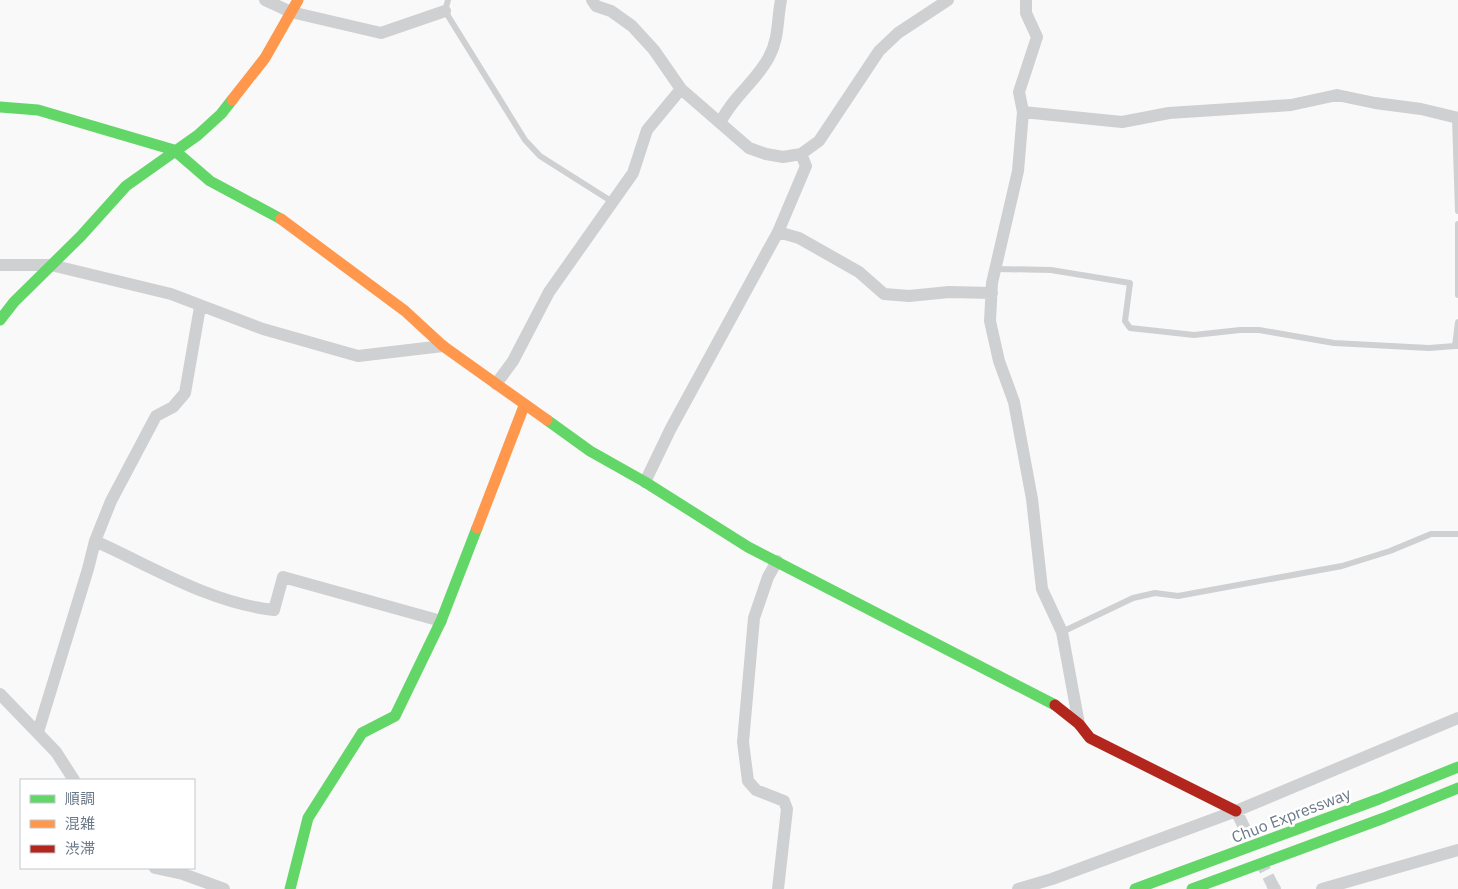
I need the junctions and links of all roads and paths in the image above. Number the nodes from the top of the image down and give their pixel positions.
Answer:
1 (266, 0) edge
2 (298, 0) edge
3 (592, 0) edge
4 (948, 0) edge
5 (1026, 0) edge
6 (779, 1) edge
7 (447, 6) edge
8 (291, 12) junction
9 (681, 89) junction
10 (0, 107) edge
11 (1023, 112) junction
12 (1457, 119) edge
13 (720, 123) junction
14 (174, 150) junction
15 (802, 154) junction
16 (612, 201) junction
17 (1458, 211) edge
18 (1458, 224) edge
19 (778, 232) junction
20 (0, 265) edge
21 (51, 265) junction
22 (997, 269) junction
23 (992, 293) junction
24 (1458, 295) edge
25 (200, 307) junction
26 (0, 320) edge
27 (1458, 322) edge
28 (443, 346) junction
29 (1457, 346) edge
30 (496, 384) junction
31 (524, 406) junction
32 (645, 482) junction
33 (1458, 534) edge
34 (95, 541) junction
35 (777, 561) junction
36 (441, 621) junction
37 (1062, 632) junction
38 (0, 694) edge
39 (1458, 718) edge
40 (1079, 724) junction
41 (38, 732) junction
42 (1458, 766) edge
43 (73, 779) edge
44 (1458, 788) edge
45 (1236, 811) junction
46 (1246, 831) dead end
47 (1458, 850) edge
48 (160, 869) edge
49 (1053, 884) edge
50 (1341, 886) edge
51 (224, 889) edge
52 (290, 889) edge
53 (778, 889) edge
54 (1018, 889) edge
55 (1135, 889) edge
56 (1192, 889) edge
57 (1322, 889) edge

1 - 8 street
2 - 8 main road
3 - 9 street
4 - 15 street
5 - 11 street
6 - 13 street
7 - 8 street
7 - 16 lane
8 - 14 main road
9 - 13 street
9 - 16 street
10 - 14 main road
11 - 12 street
11 - 22 street
12 - 17 lane
13 - 15 street
14 - 21 main road
14 - 28 main road
15 - 19 street
16 - 30 street
18 - 24 lane
19 - 23 street
19 - 32 street
20 - 21 street
21 - 25 street
21 - 26 main road
22 - 23 street
22 - 29 lane
23 - 37 street
25 - 28 street
25 - 34 street
27 - 29 lane
28 - 30 main road
30 - 31 main road
31 - 32 main road
31 - 36 main road
32 - 35 main road
33 - 37 lane
34 - 36 street
34 - 41 street
35 - 40 main road
35 - 53 street
36 - 52 main road
37 - 40 street
38 - 41 street
39 - 45 street
40 - 45 main road
41 - 43 street
42 - 55 main road, Chuo Expressway
44 - 56 main road
45 - 46 street
45 - 49 street
47 - 50 street
48 - 51 street
49 - 54 street
50 - 57 street

